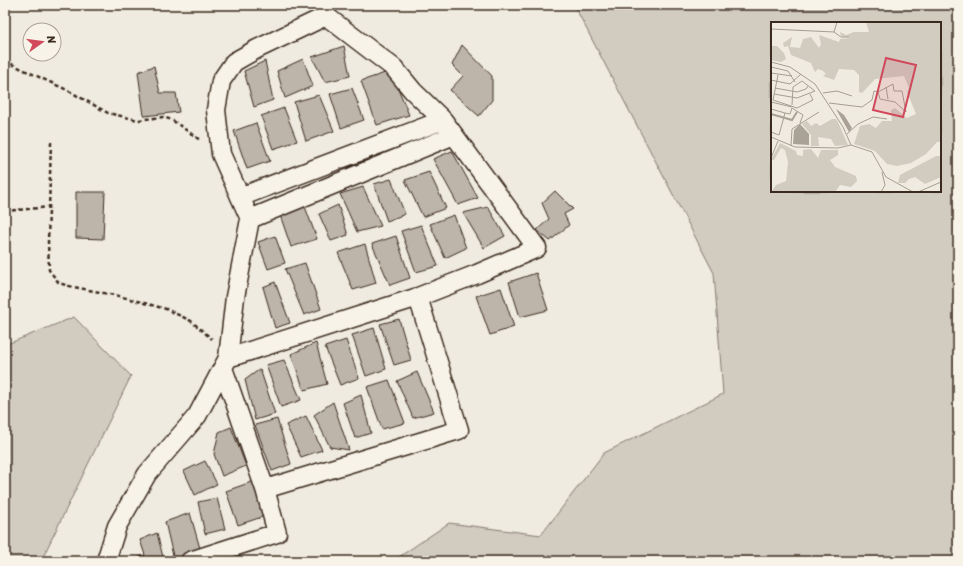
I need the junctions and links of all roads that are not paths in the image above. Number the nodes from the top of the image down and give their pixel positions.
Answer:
1 (328, 11) edge
2 (443, 120) junction
3 (454, 135) junction
4 (240, 197) junction
5 (250, 219) junction
6 (418, 297) junction
7 (227, 359) junction
8 (265, 489) junction
9 (106, 561) edge
10 (190, 561) edge

1 - 2 street
1 - 4 street
2 - 3 street
2 - 4 street
3 - 5 street
3 - 6 street
4 - 5 street
5 - 7 street
6 - 7 street
6 - 8 street
7 - 8 street
7 - 9 street
8 - 10 street

